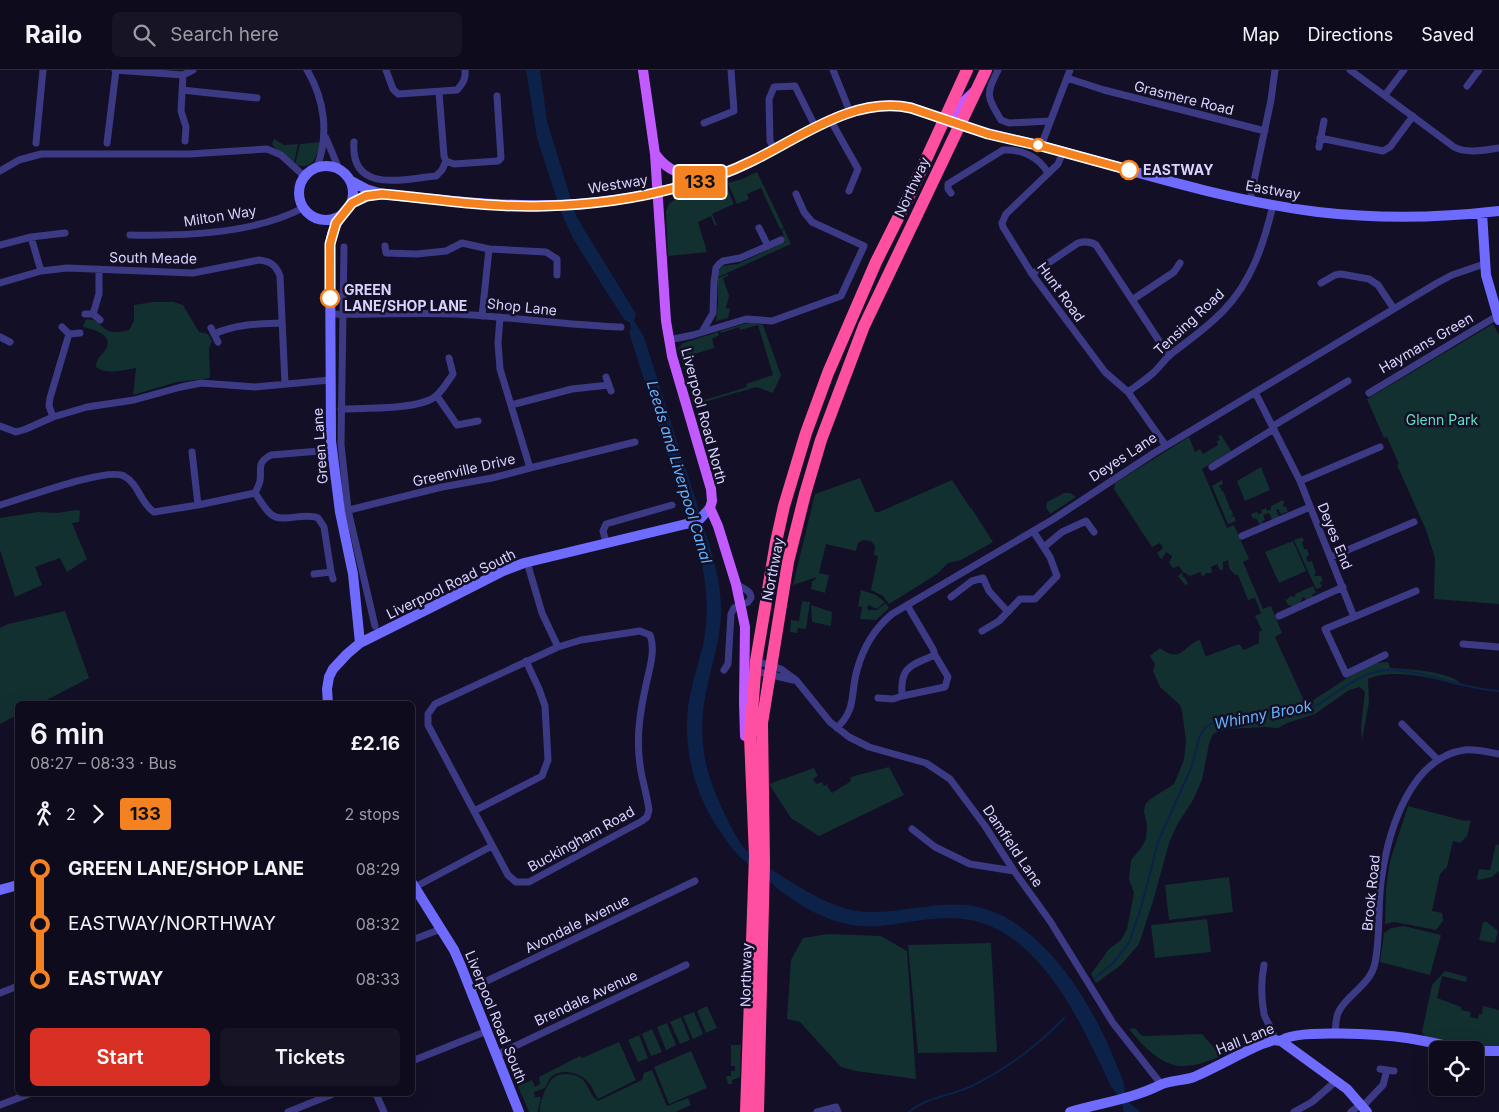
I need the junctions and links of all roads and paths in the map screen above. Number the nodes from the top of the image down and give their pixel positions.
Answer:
1 (43, 70) edge
2 (116, 70) edge
3 (193, 70) edge
4 (307, 70) edge
5 (386, 70) edge
6 (465, 70) edge
7 (643, 70) edge
8 (731, 70) edge
9 (833, 70) edge
10 (967, 70) edge
11 (986, 70) edge
12 (998, 70) edge
13 (1070, 70) edge
14 (1275, 70) edge
15 (1350, 70) edge
16 (1404, 70) edge
17 (1479, 70) edge
18 (182, 75) junction
19 (1068, 78) junction
20 (1467, 86) dead end
21 (976, 89) junction
22 (182, 90) junction
23 (439, 92) junction
24 (1385, 95) junction
25 (497, 96) dead end
26 (257, 98) dead end
27 (850, 112) junction
28 (1413, 116) junction
29 (831, 120) junction
30 (943, 120) junction
31 (1050, 120) junction
32 (1324, 121) dead end
33 (704, 123) dead end
34 (958, 125) junction
35 (816, 128) junction
36 (1265, 131) junction
37 (325, 135) junction
38 (1320, 138) junction
39 (185, 141) dead end
40 (354, 142) dead end
41 (36, 143) dead end
42 (107, 143) dead end
43 (1041, 146) junction
44 (1319, 147) dead end
45 (1499, 148) edge
46 (774, 150) junction
47 (1063, 152) junction
48 (656, 154) junction
49 (446, 161) junction
50 (317, 167) junction
51 (340, 169) junction
52 (0, 172) edge
53 (1048, 173) junction
54 (304, 176) junction
55 (707, 179) junction
56 (351, 181) junction
57 (657, 192) junction
58 (849, 192) dead end
59 (950, 193) dead end
60 (382, 194) junction
61 (796, 194) dead end
62 (1250, 200) junction
63 (352, 203) junction
64 (1273, 205) junction
65 (303, 208) junction
66 (1499, 211) edge
67 (1482, 213) junction
68 (340, 217) junction
69 (316, 219) junction
70 (56, 224) dead end
71 (138, 226) dead end
72 (759, 228) dead end
73 (31, 237) junction
74 (781, 240) dead end
75 (330, 244) junction
76 (0, 245) edge
77 (385, 246) dead end
78 (768, 246) junction
79 (344, 248) dead end
80 (489, 249) junction
81 (1180, 263) dead end
82 (1484, 264) junction
83 (99, 269) junction
84 (41, 271) junction
85 (1032, 274) junction
86 (557, 275) dead end
87 (0, 283) edge
88 (1321, 283) dead end
89 (1132, 300) junction
90 (1394, 309) junction
91 (330, 314) junction
92 (343, 314) junction
93 (482, 316) junction
94 (500, 317) junction
95 (1498, 318) edge
96 (100, 320) dead end
97 (281, 323) junction
98 (62, 327) dead end
99 (621, 327) dead end
100 (702, 332) junction
101 (80, 333) dead end
102 (70, 334) junction
103 (0, 337) edge
104 (669, 340) junction
105 (10, 342) dead end
106 (218, 342) dead end
107 (1169, 356) junction
108 (449, 358) dead end
109 (606, 377) dead end
110 (330, 380) junction
111 (1348, 381) dead end
112 (285, 384) junction
113 (1128, 392) junction
114 (1255, 392) junction
115 (1369, 393) dead end
116 (437, 396) junction
117 (511, 405) junction
118 (341, 409) junction
119 (53, 417) junction
120 (478, 421) dead end
121 (0, 427) edge
122 (1273, 427) junction
123 (635, 442) dead end
124 (1166, 446) junction
125 (1380, 447) dead end
126 (332, 450) junction
127 (192, 452) dead end
128 (1212, 467) dead end
129 (530, 468) junction
130 (1300, 481) junction
131 (254, 493) junction
132 (0, 505) edge
133 (198, 505) junction
134 (672, 505) dead end
135 (1310, 507) junction
136 (710, 508) junction
137 (344, 511) junction
138 (1414, 522) dead end
139 (1033, 530) junction
140 (1094, 532) dead end
141 (1242, 536) dead end
142 (606, 542) junction
143 (1044, 547) junction
144 (1331, 557) junction
145 (527, 562) junction
146 (314, 574) dead end
147 (1343, 587) junction
148 (1416, 591) dead end
149 (951, 597) dead end
150 (740, 605) junction
151 (908, 605) junction
152 (1008, 612) junction
153 (1278, 616) dead end
154 (1354, 617) junction
155 (376, 626) dead end
156 (982, 632) dead end
157 (360, 643) junction
158 (1463, 645) dead end
159 (558, 647) junction
160 (1499, 647) edge
161 (935, 655) junction
162 (1385, 655) dead end
163 (526, 661) junction
164 (762, 669) junction
165 (724, 670) dead end
166 (902, 696) junction
167 (878, 698) dead end
168 (328, 701) edge
169 (1402, 724) dead end
170 (837, 728) junction
171 (1499, 754) edge
172 (1438, 760) junction
173 (750, 764) junction
174 (474, 811) junction
175 (912, 829) dead end
176 (492, 846) junction
177 (759, 859) junction
178 (1014, 871) junction
179 (695, 881) dead end
180 (759, 881) junction
181 (415, 884) edge
182 (15, 886) edge
183 (415, 887) edge
184 (0, 890) edge
185 (441, 929) junction
186 (415, 939) edge
187 (686, 965) dead end
188 (1273, 967) dead end
189 (15, 987) edge
190 (470, 989) junction
191 (0, 993) edge
192 (486, 1031) junction
193 (1335, 1034) junction
194 (1278, 1040) junction
195 (1429, 1043) edge
196 (1484, 1051) edge
197 (1499, 1051) edge
198 (496, 1055) junction
199 (415, 1060) edge
200 (1387, 1070) dead end
201 (1336, 1081) junction
202 (1161, 1084) junction
203 (23, 1096) edge
204 (328, 1096) edge
205 (377, 1096) edge
206 (0, 1105) edge
207 (1364, 1107) edge
208 (288, 1112) edge
209 (384, 1112) edge
210 (519, 1112) edge
211 (746, 1112) edge
212 (758, 1112) edge
213 (817, 1112) edge
214 (838, 1112) edge
215 (1070, 1112) edge
216 (1294, 1112) edge
217 (1351, 1112) edge

1 - 41 street
2 - 18 street
2 - 42 street
3 - 18 street
4 - 37 street
5 - 23 street
6 - 23 street
7 - 48 main road, Liverpool Road North
8 - 33 street
9 - 27 street
10 - 30 highway, Northway
11 - 21 highway, Northway
12 - 31 street
13 - 19 street
14 - 36 street
15 - 24 street
16 - 24 street
17 - 20 street
18 - 22 street
19 - 31 street
19 - 36 street, Grasmere Road
21 - 30 main road
21 - 34 highway, Northway
22 - 26 street
22 - 39 street
23 - 49 street
24 - 28 street
25 - 49 street
27 - 29 main road, Westway
27 - 30 main road, Westway
28 - 38 street
28 - 45 street
29 - 35 main road, Westway
29 - 58 street
30 - 34 main road, Westway
30 - 164 highway, Northway
31 - 43 street
32 - 38 street
34 - 43 main road, Eastway
34 - 164 highway, Northway
35 - 46 main road, Westway
35 - 46 street
36 - 62 street
37 - 50 street
37 - 51 street
38 - 44 street
40 - 49 street
43 - 47 main road, Eastway
46 - 55 main road, Westway
47 - 53 street, Hunt Road
47 - 62 main road, Eastway
48 - 55 main road
48 - 57 main road, Liverpool Road North
50 - 51 main road
50 - 54 main road
51 - 56 main road
52 - 54 street
53 - 59 street
53 - 85 street, Hunt Road
54 - 65 main road
55 - 57 main road, Westway
56 - 60 main road, Westway
56 - 63 main road
57 - 60 main road, Westway
57 - 104 main road, Liverpool Road North
60 - 63 main road, Westway
61 - 100 street
62 - 64 main road, Eastway
63 - 68 main road
64 - 67 main road, Eastway
64 - 107 street, Tensing Road
65 - 69 main road
65 - 71 street, Milton Way
66 - 67 main road
67 - 82 main road
68 - 69 main road
68 - 75 main road, Green Lane
69 - 75 main road, Green Lane
70 - 73 street
72 - 78 street
73 - 76 street
73 - 84 street
74 - 78 street
75 - 91 main road, Green Lane
77 - 80 street
78 - 100 street
79 - 92 street
80 - 86 street
80 - 93 street
81 - 89 street
82 - 90 street, Deyes Lane
82 - 95 main road
83 - 84 street, South Meade
83 - 96 street
83 - 97 street, South Meade
84 - 87 street, South Meade
85 - 89 street
85 - 113 street, Hunt Road
88 - 90 street
89 - 107 street
90 - 114 street, Deyes Lane
91 - 92 street, Shop Lane
91 - 110 main road, Green Lane
92 - 93 street, Shop Lane
92 - 118 street
93 - 94 street, Shop Lane
94 - 99 street, Shop Lane
94 - 117 street, Greenville Drive
95 - 115 street, Haymans Green
97 - 106 street
97 - 112 street, South Meade
98 - 102 street
100 - 104 street
101 - 102 street
102 - 119 street
103 - 105 street
104 - 136 main road, Liverpool Road North
107 - 113 street, Tensing Road
108 - 116 street
109 - 117 street
110 - 112 street
110 - 126 main road, Green Lane
111 - 122 street
112 - 119 street
113 - 124 street, Hunt Road
114 - 122 street, Deyes End
114 - 124 street, Deyes Lane
116 - 118 street
116 - 120 street
117 - 129 street, Greenville Drive
118 - 137 street
119 - 121 street
122 - 128 street
122 - 130 street, Deyes End
123 - 129 street
124 - 139 street, Deyes Lane
125 - 130 street
126 - 131 street
126 - 137 main road, Green Lane
127 - 133 street
129 - 137 street, Greenville Drive
130 - 135 street, Deyes End
131 - 133 street
131 - 146 street
132 - 133 street
134 - 142 street
135 - 141 street
135 - 144 street, Deyes End
136 - 142 main road, Liverpool Road South
136 - 150 main road, Liverpool Road North
137 - 155 street
137 - 157 main road, Green Lane
138 - 144 street
139 - 143 street
139 - 151 street, Deyes Lane
140 - 143 street
142 - 145 main road, Liverpool Road South
143 - 152 street
144 - 147 street, Deyes End
145 - 157 main road, Liverpool Road South
145 - 159 street
147 - 153 street
147 - 154 street, Deyes End
148 - 154 street
149 - 152 street
150 - 165 street
150 - 173 main road, Liverpool Road North
151 - 161 street
151 - 170 street, Deyes Lane
152 - 156 street
154 - 162 street
157 - 168 main road, Liverpool Road South
158 - 160 street
159 - 163 street, Buckingham Road
159 - 176 street, Buckingham Road
161 - 166 street
161 - 166 street
163 - 174 street
163 - 174 street, Buckingham Road
164 - 170 street, Damfield Lane
164 - 173 highway, Northway
164 - 177 highway, Northway
166 - 167 street
169 - 172 street
170 - 178 street, Damfield Lane
171 - 172 street, Brook Road
172 - 193 street, Brook Road
173 - 177 highway, Northway
174 - 176 street, Buckingham Road
175 - 178 street
176 - 181 street
177 - 180 highway, Northway
178 - 202 street, Damfield Lane
179 - 190 street, Avondale Avenue
180 - 211 highway, Northway
180 - 212 highway, Northway
182 - 184 main road
183 - 185 main road, Liverpool Road South
185 - 186 street
185 - 190 main road, Liverpool Road South
187 - 198 street, Brendale Avenue
188 - 194 street
189 - 191 street
190 - 192 main road, Liverpool Road South
192 - 198 main road, Liverpool Road South
192 - 199 street
193 - 194 main road, Hall Lane
193 - 195 main road, Hall Lane
194 - 201 main road
194 - 202 main road, Hall Lane
196 - 197 main road
198 - 210 main road, Liverpool Road South
200 - 207 street
201 - 207 main road
201 - 216 street
202 - 215 main road, Hall Lane
203 - 206 street
204 - 208 street
205 - 209 street
207 - 217 street
213 - 214 street

